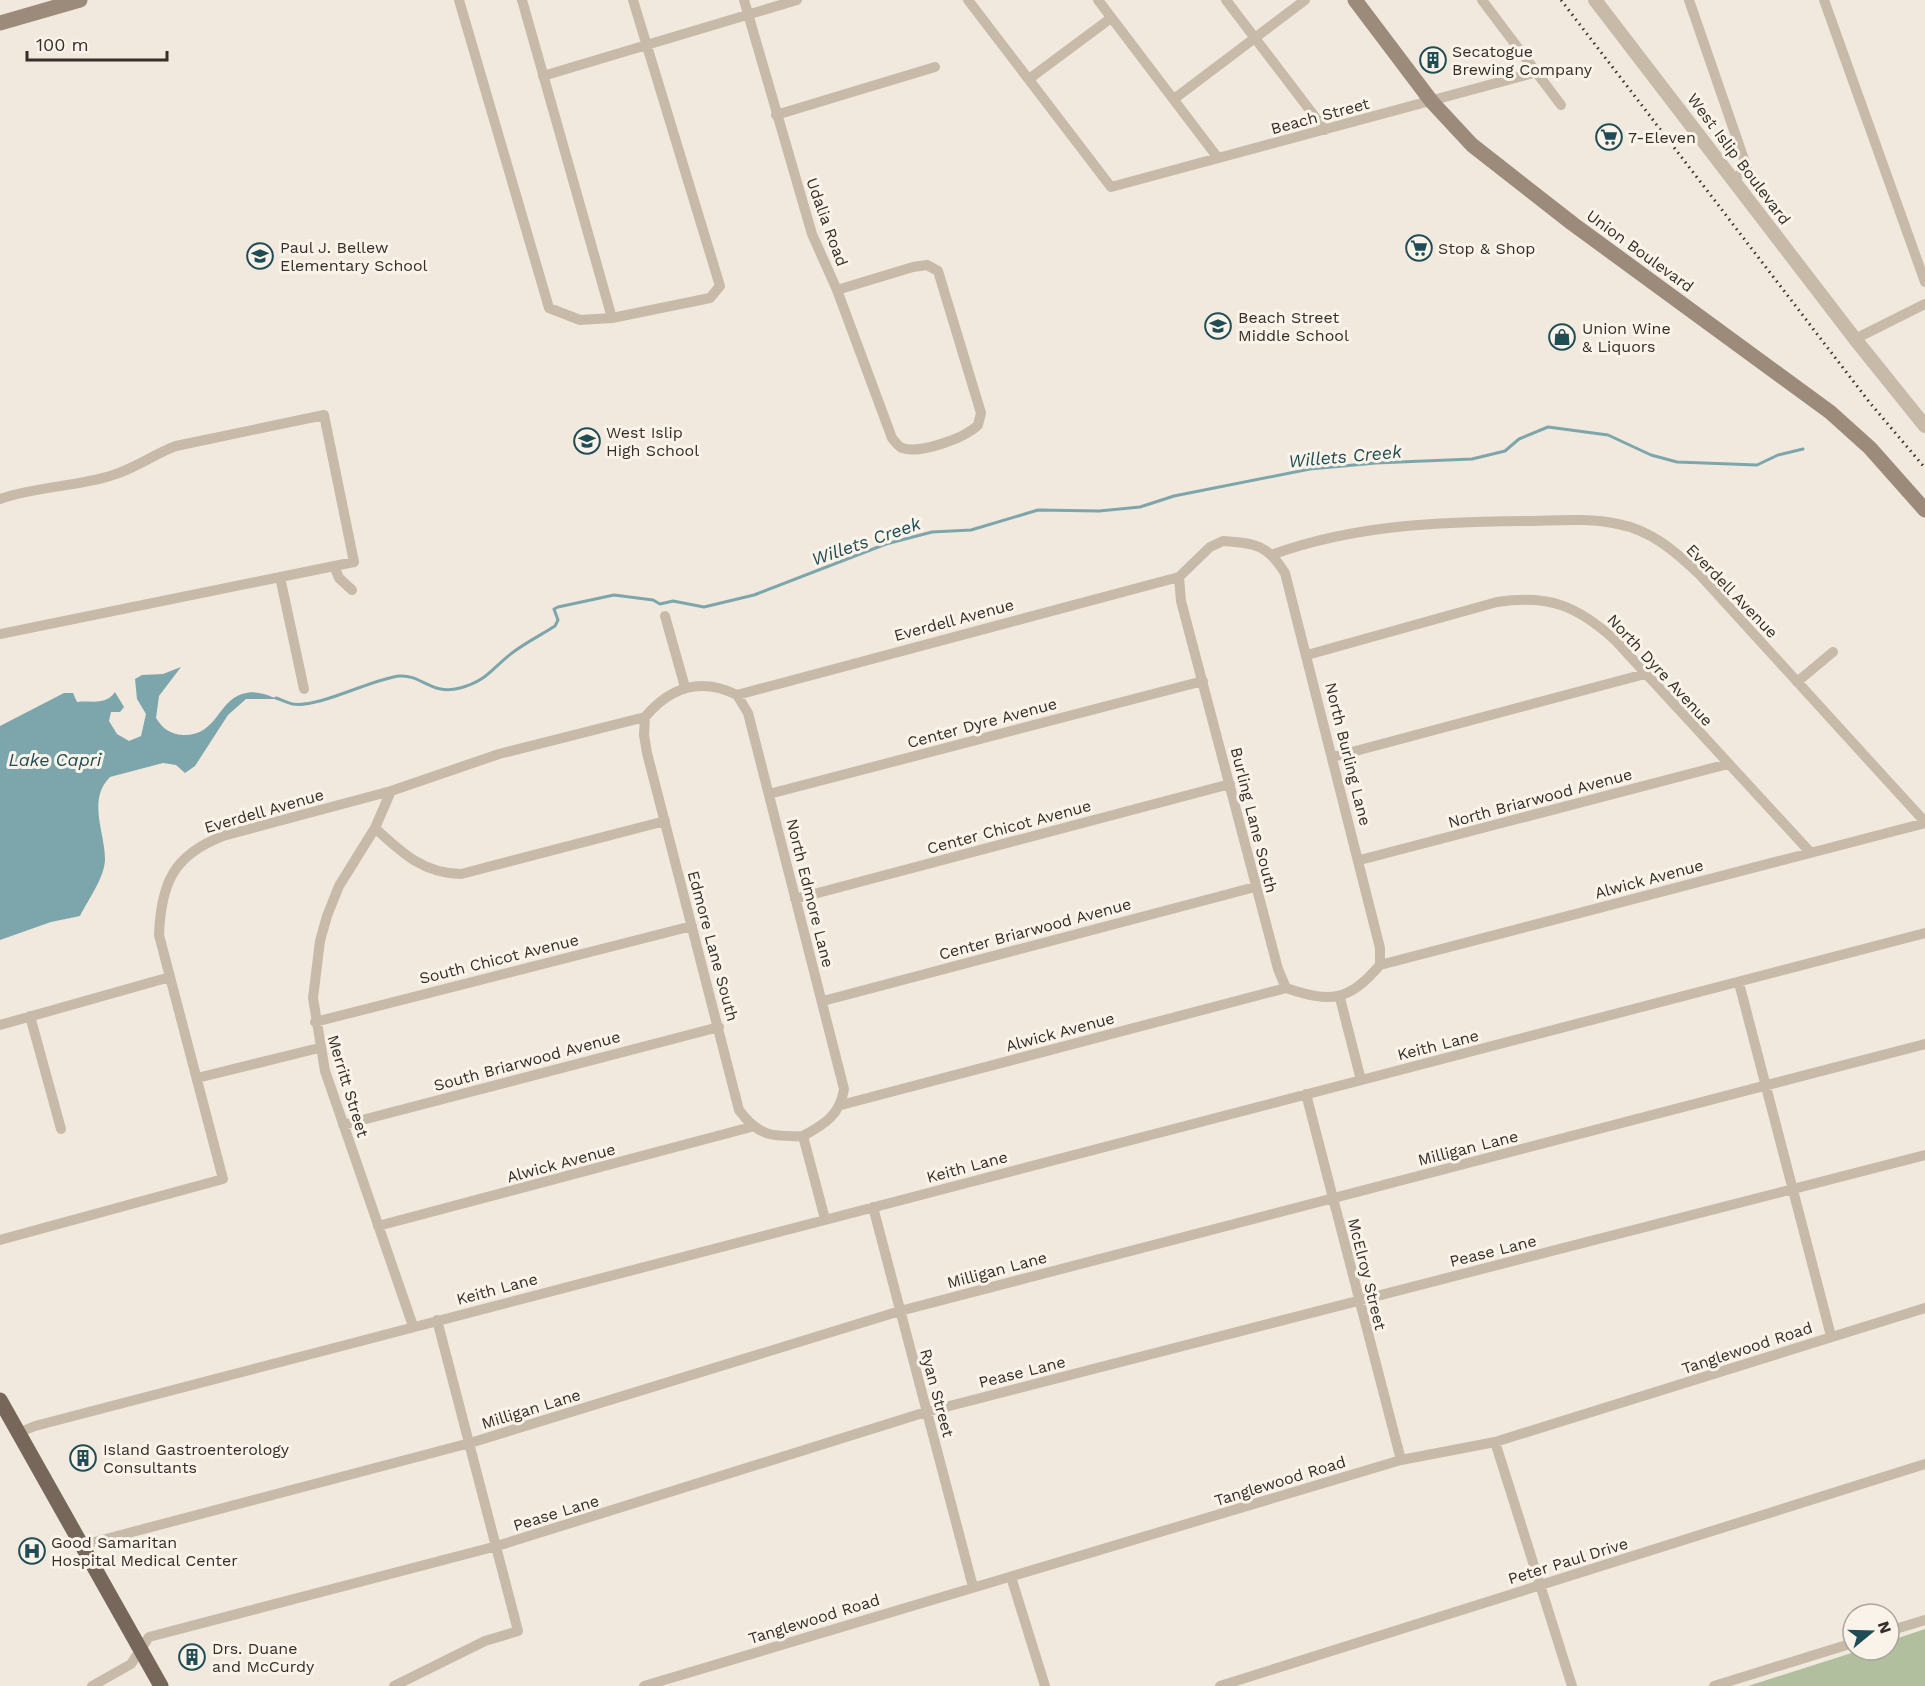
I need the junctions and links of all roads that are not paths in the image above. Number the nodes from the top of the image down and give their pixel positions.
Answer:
1 (80, 0) edge
2 (459, 0) edge
3 (522, 0) edge
4 (633, 0) edge
5 (744, 0) edge
6 (797, 0) edge
7 (968, 0) edge
8 (1098, 0) edge
9 (1226, 0) edge
10 (1305, 0) edge
11 (1354, 0) edge
12 (1482, 0) edge
13 (1595, 0) edge
14 (1689, 0) edge
15 (1824, 0) edge
16 (748, 15) junction
17 (1111, 18) junction
18 (0, 23) edge
19 (1256, 38) junction
20 (646, 45) junction
21 (935, 67) dead end
22 (1537, 72) junction
23 (543, 76) junction
24 (1029, 79) junction
25 (1174, 99) junction
26 (1432, 102) junction
27 (1561, 105) dead end
28 (776, 115) junction
29 (1326, 130) junction
30 (1218, 158) junction
31 (1734, 179) junction
32 (1925, 282) edge
33 (837, 290) junction
34 (1925, 304) edge
35 (612, 318) junction
36 (1855, 339) junction
37 (1925, 426) edge
38 (0, 499) edge
39 (1925, 510) edge
40 (1274, 554) junction
41 (334, 566) junction
42 (280, 577) junction
43 (1179, 577) junction
44 (352, 590) dead end
45 (665, 616) dead end
46 (0, 634) edge
47 (1833, 652) dead end
48 (1307, 654) junction
49 (1645, 674) junction
50 (1203, 681) junction
51 (1797, 682) junction
52 (685, 687) junction
53 (304, 689) dead end
54 (737, 695) junction
55 (645, 717) junction
56 (1334, 757) junction
57 (1728, 764) junction
58 (1230, 784) junction
59 (392, 791) junction
60 (769, 794) junction
61 (665, 821) junction
62 (1925, 823) edge
63 (375, 828) junction
64 (1810, 852) junction
65 (1359, 861) junction
66 (1256, 886) junction
67 (795, 899) junction
68 (692, 926) junction
69 (1925, 933) edge
70 (1380, 965) junction
71 (170, 977) junction
72 (1739, 982) junction
73 (1286, 988) junction
74 (1340, 998) junction
75 (823, 1001) junction
76 (30, 1016) junction
77 (315, 1022) junction
78 (0, 1025) edge
79 (718, 1027) junction
80 (1925, 1044) edge
81 (319, 1048) junction
82 (197, 1078) junction
83 (1361, 1080) junction
84 (1766, 1086) junction
85 (1306, 1094) junction
86 (842, 1105) junction
87 (343, 1125) junction
88 (751, 1127) junction
89 (61, 1129) dead end
90 (803, 1137) junction
91 (1925, 1155) edge
92 (1793, 1190) junction
93 (1332, 1197) junction
94 (873, 1207) junction
95 (825, 1219) junction
96 (378, 1226) junction
97 (0, 1240) edge
98 (1358, 1301) junction
99 (1925, 1308) edge
100 (900, 1311) junction
101 (437, 1320) junction
102 (413, 1326) junction
103 (1831, 1336) junction
104 (0, 1400) edge
105 (926, 1412) junction
106 (18, 1433) junction
107 (1495, 1442) junction
108 (470, 1443) junction
109 (1401, 1460) junction
110 (1925, 1464) edge
111 (83, 1545) junction
112 (497, 1546) junction
113 (1011, 1577) junction
114 (1541, 1585) junction
115 (973, 1587) junction
116 (1925, 1620) edge
117 (1901, 1627) edge
118 (1841, 1646) edge
119 (141, 1652) junction
120 (92, 1686) edge
121 (162, 1686) edge
122 (394, 1686) edge
123 (644, 1686) edge
124 (1045, 1686) edge
125 (1220, 1686) edge
126 (1572, 1686) edge
127 (1714, 1686) edge

1 - 18 main road
2 - 35 street
3 - 23 street
4 - 20 street
5 - 16 street, Udalia Road
6 - 16 street
7 - 24 street
8 - 17 street
9 - 19 street
10 - 19 street
11 - 26 main road, Union Boulevard
12 - 22 street
13 - 31 street, West Islip Boulevard
14 - 31 street
15 - 32 street
16 - 20 street
16 - 28 street, Udalia Road
17 - 24 street
17 - 25 street
19 - 25 street
19 - 29 street
20 - 23 street
20 - 35 street
21 - 28 street
22 - 26 street, Beach Street
22 - 27 street
23 - 35 street
24 - 30 street, Beach Street
25 - 30 street
26 - 29 street, Beach Street
26 - 39 main road, Union Boulevard
28 - 33 street, Udalia Road
29 - 30 street, Beach Street
31 - 36 street, West Islip Boulevard
33 - 33 street, Udalia Road
34 - 36 street
36 - 37 street, West Islip Boulevard
38 - 41 street
40 - 43 street
40 - 48 street, North Burling Lane
40 - 51 street, Everdell Avenue
41 - 42 street
41 - 44 street
42 - 46 street
42 - 53 street
43 - 50 street, Burling Lane South
43 - 54 street, Everdell Avenue
45 - 52 street
47 - 51 street
48 - 49 street, North Dyre Avenue
48 - 56 street, North Burling Lane
49 - 56 street
49 - 57 street, North Dyre Avenue
50 - 58 street, Burling Lane South
50 - 60 street, Center Dyre Avenue
51 - 62 street, Everdell Avenue
52 - 54 street
52 - 55 street, Everdell Avenue
54 - 60 street, North Edmore Lane
55 - 59 street, Everdell Avenue
55 - 61 street, Edmore Lane South
56 - 65 street, North Burling Lane
57 - 64 street, North Dyre Avenue
57 - 65 street, North Briarwood Avenue
58 - 66 street, Burling Lane South
58 - 67 street, Center Chicot Avenue
59 - 63 street, Merritt Street
59 - 71 street, Everdell Avenue
60 - 67 street, North Edmore Lane
61 - 63 street
61 - 68 street, Edmore Lane South
62 - 64 street, Alwick Avenue
63 - 77 street, Merritt Street
64 - 70 street, Alwick Avenue
65 - 70 street, North Burling Lane
66 - 73 street, Burling Lane South
66 - 75 street, Center Briarwood Avenue
67 - 75 street, North Edmore Lane
68 - 77 street, South Chicot Avenue
68 - 79 street, Edmore Lane South
69 - 72 street, Keith Lane
70 - 74 street
71 - 76 street
71 - 82 street, Everdell Avenue
72 - 83 street, Keith Lane
72 - 84 street
73 - 74 street
73 - 86 street, Alwick Avenue
74 - 83 street
75 - 86 street, North Edmore Lane
76 - 78 street
76 - 89 street
77 - 81 street, Merritt Street
79 - 87 street, South Briarwood Avenue
79 - 88 street, Edmore Lane South
80 - 84 street, Milligan Lane
81 - 82 street
81 - 87 street, Merritt Street
82 - 97 street, Everdell Avenue
83 - 85 street, Keith Lane
84 - 92 street
84 - 93 street, Milligan Lane
85 - 93 street, McElroy Street
85 - 94 street, Keith Lane
86 - 90 street
87 - 96 street, Merritt Street
88 - 90 street
88 - 96 street, Alwick Avenue
90 - 95 street
91 - 92 street, Pease Lane
92 - 98 street, Pease Lane
92 - 103 street
93 - 98 street, McElroy Street
93 - 100 street, Milligan Lane
94 - 95 street, Keith Lane
94 - 100 street, Ryan Street
95 - 101 street, Keith Lane
96 - 102 street, Merritt Street
98 - 105 street, Pease Lane
98 - 109 street, McElroy Street
99 - 103 street, Tanglewood Road
100 - 105 street, Ryan Street
100 - 108 street, Milligan Lane
101 - 102 street, Keith Lane
101 - 108 street
102 - 106 street, Keith Lane
103 - 107 street, Tanglewood Road
104 - 106 main road
105 - 112 street, Pease Lane
105 - 115 street, Ryan Street
106 - 111 main road
107 - 109 street, Tanglewood Road
107 - 114 street
108 - 111 street, Milligan Lane
108 - 112 street
109 - 113 street, Tanglewood Road
110 - 114 street, Peter Paul Drive
111 - 119 main road
112 - 119 street, Pease Lane
112 - 122 street
113 - 115 street, Tanglewood Road
113 - 124 street
114 - 125 street, Peter Paul Drive
114 - 126 street
115 - 123 street, Tanglewood Road
116 - 117 street
118 - 127 street
119 - 120 street, Pease Lane
119 - 121 main road

